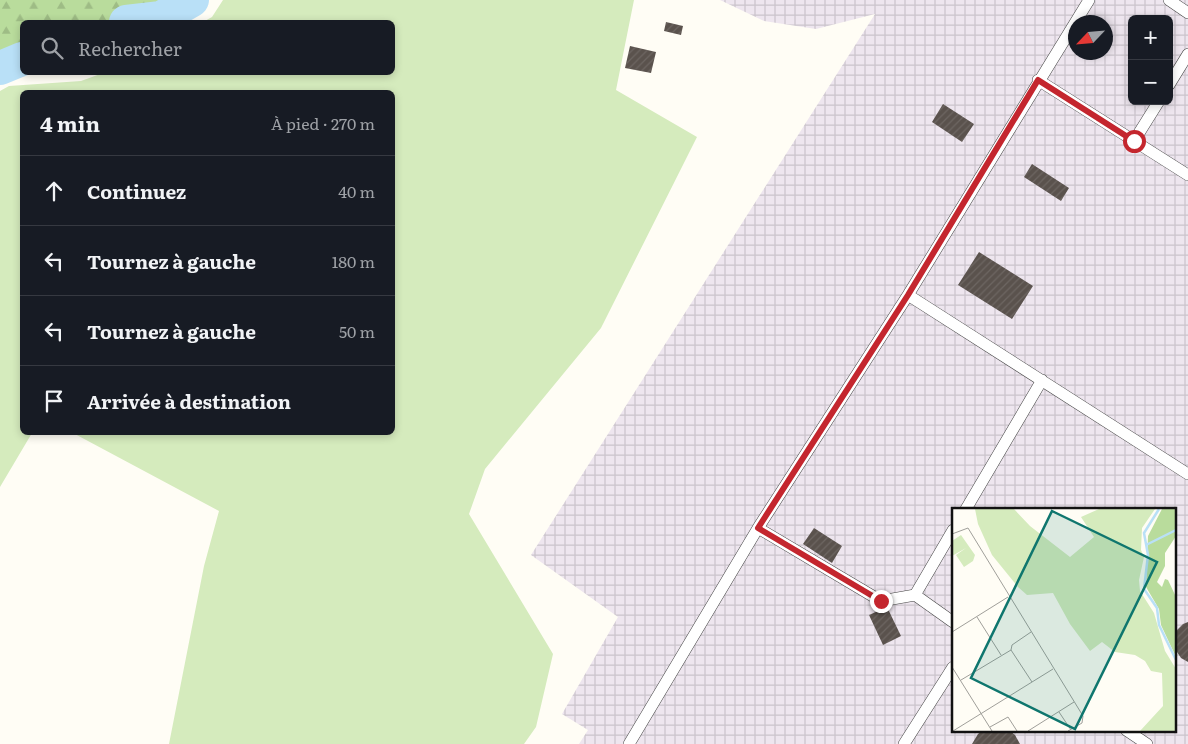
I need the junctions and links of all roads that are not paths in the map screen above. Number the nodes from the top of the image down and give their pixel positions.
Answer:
1 (1089, 0) edge
2 (1169, 0) edge
3 (1188, 13) edge
4 (1188, 54) edge
5 (1173, 78) edge
6 (1038, 80) junction
7 (1156, 105) edge
8 (1134, 141) junction
9 (1188, 176) edge
10 (908, 295) junction
11 (1042, 380) junction
12 (1188, 474) edge
13 (967, 508) edge
14 (758, 528) junction
15 (952, 532) edge
16 (915, 595) junction
17 (952, 621) edge
18 (952, 669) edge
19 (1129, 732) edge
20 (629, 744) edge
21 (904, 744) edge
22 (1147, 744) edge

1 - 6 lane
2 - 3 lane
4 - 5 lane
6 - 8 lane
6 - 10 lane
7 - 8 lane
8 - 9 lane
10 - 11 lane
10 - 14 lane
11 - 12 lane
11 - 13 lane
14 - 16 lane
14 - 20 lane
15 - 16 lane
16 - 17 lane
18 - 21 lane
19 - 22 lane

